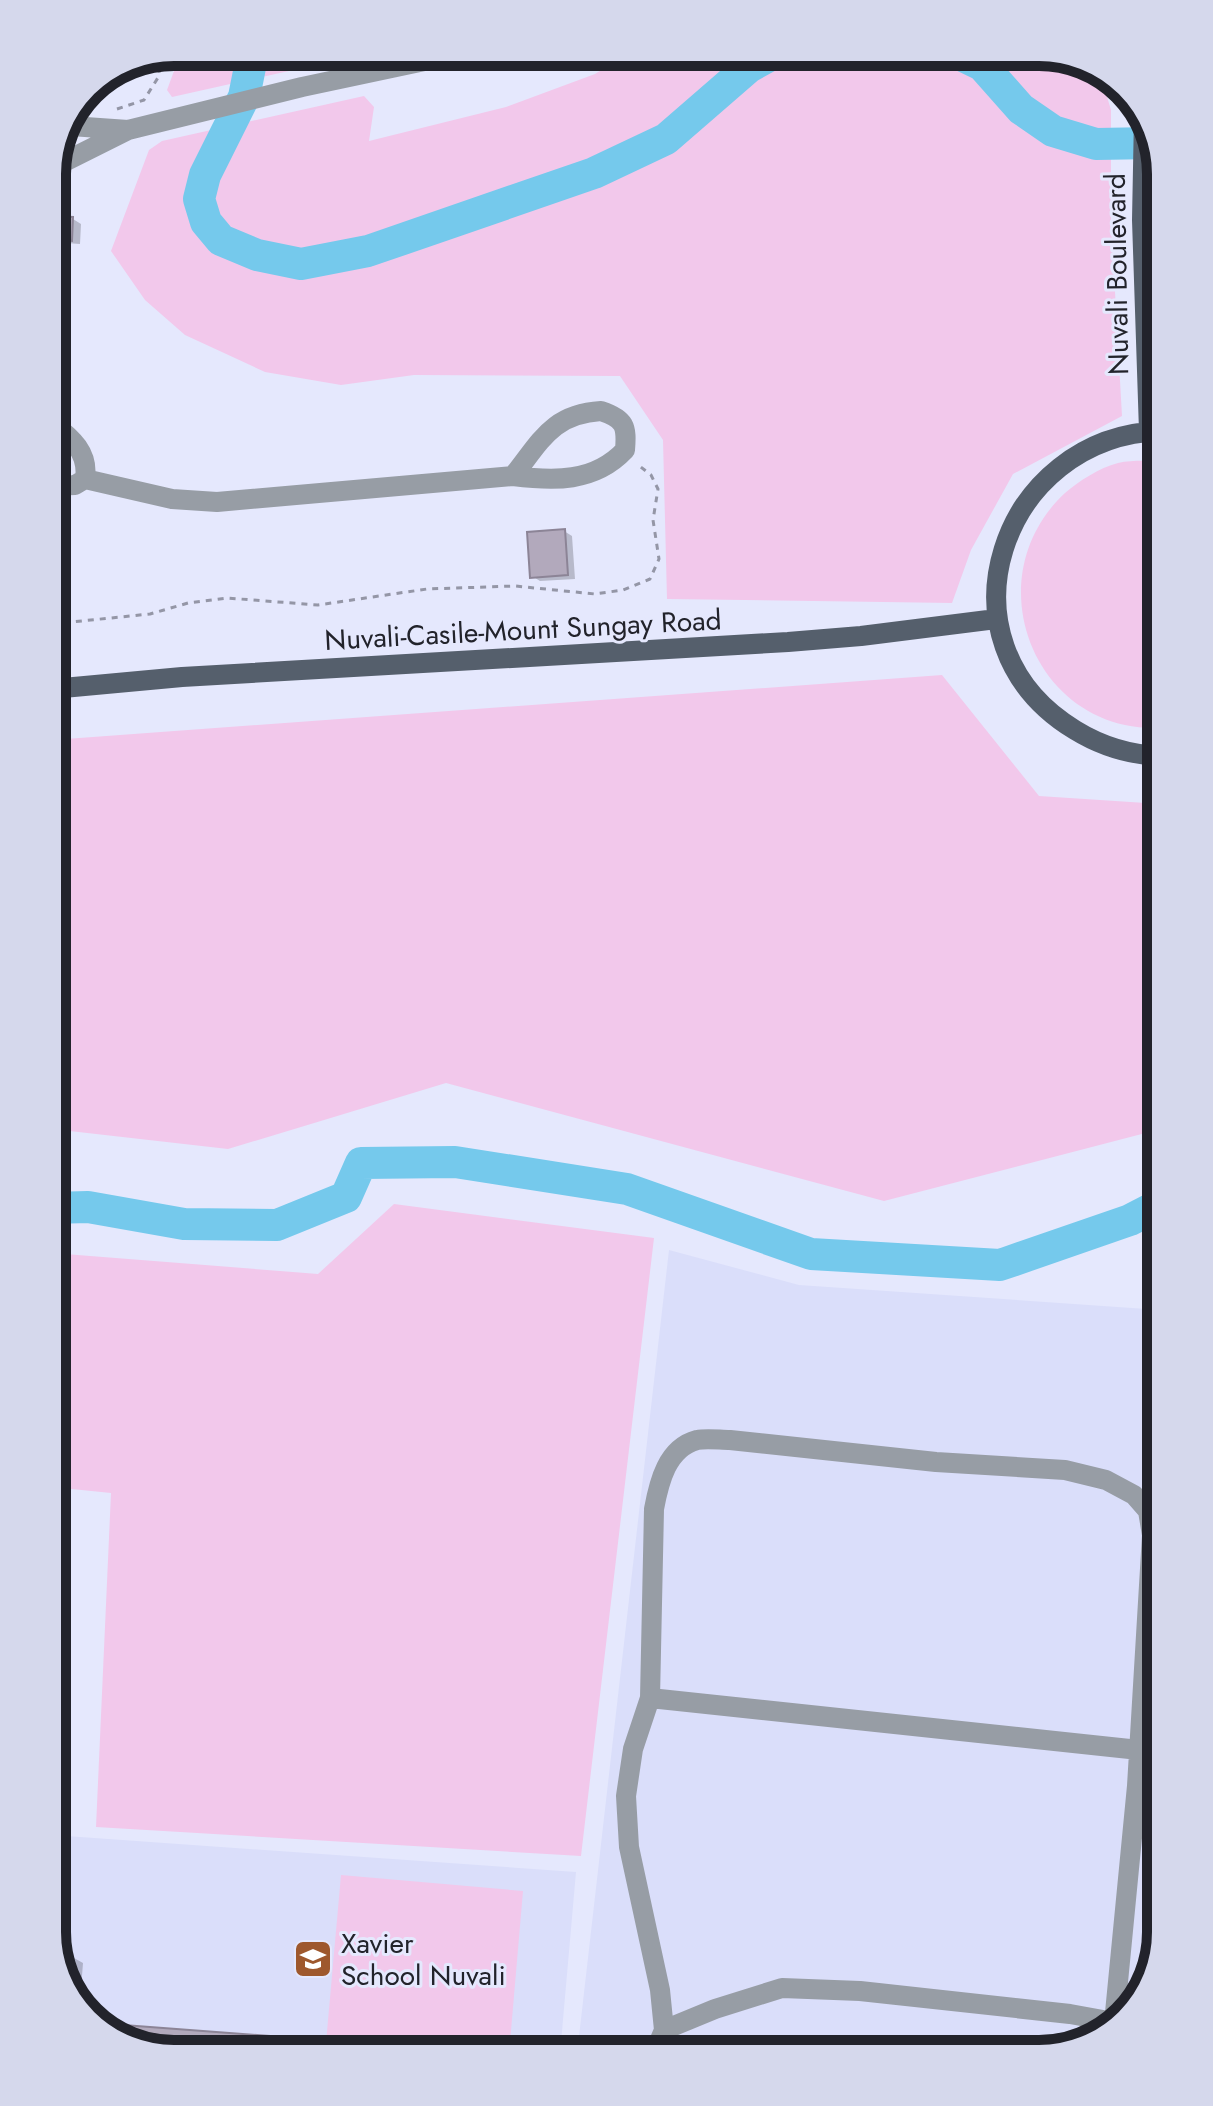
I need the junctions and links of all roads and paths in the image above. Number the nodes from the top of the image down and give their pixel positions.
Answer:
1 (401, 66) edge
2 (159, 67) edge
3 (116, 110) dead end
4 (77, 126) edge
5 (128, 130) junction
6 (1143, 148) edge
7 (67, 160) edge
8 (1147, 301) edge
9 (66, 433) edge
10 (1147, 433) edge
11 (637, 464) dead end
12 (513, 476) junction
13 (85, 479) junction
14 (66, 485) edge
15 (996, 619) junction
16 (66, 623) edge
17 (66, 688) edge
18 (1147, 755) edge
19 (1147, 1510) edge
20 (1147, 1618) edge
21 (650, 1698) junction
22 (1139, 1750) junction
23 (1115, 2008) edge
24 (1102, 2020) edge
25 (664, 2030) junction
26 (660, 2040) edge

1 - 5 street
2 - 3 path
4 - 5 street
5 - 7 street
6 - 8 main road, Nuvali Boulevard
9 - 13 street
10 - 15 main road
11 - 16 path
12 - 12 street
12 - 13 street
13 - 14 street
15 - 17 main road, Nuvali-Casile-Mount Sungay Road
15 - 18 main road
19 - 21 street
20 - 22 street
21 - 22 street
21 - 25 street
22 - 23 street
24 - 25 street
25 - 26 street

